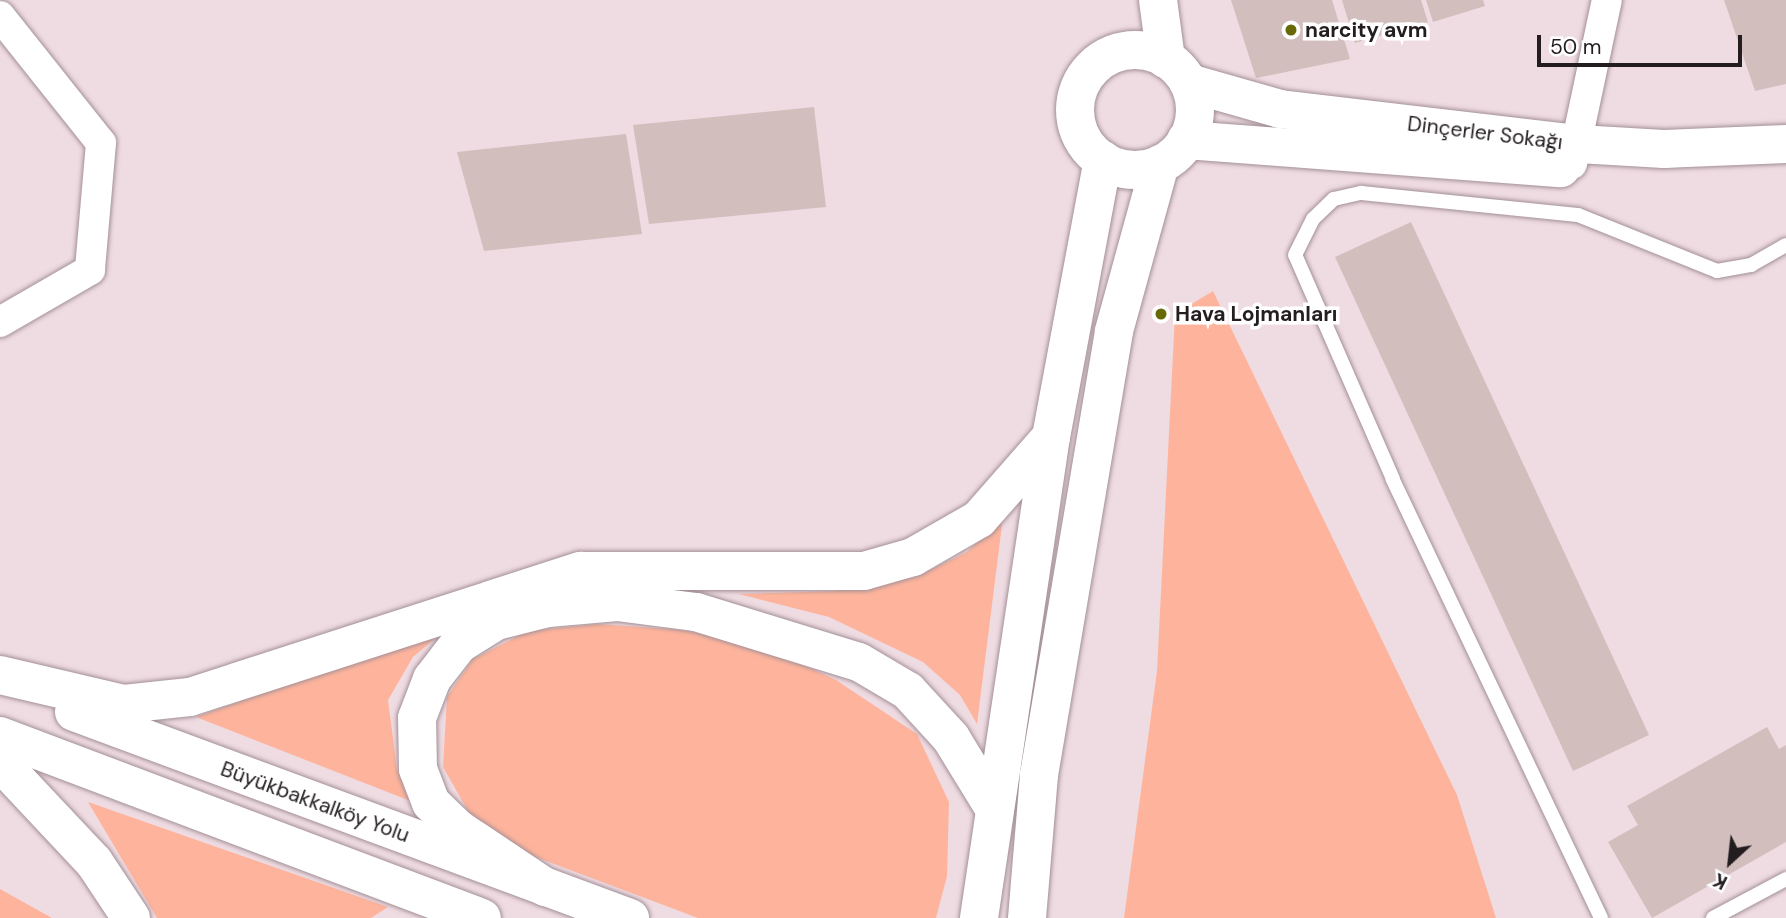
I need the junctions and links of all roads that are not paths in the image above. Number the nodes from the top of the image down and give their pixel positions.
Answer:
1 (1607, 0) edge
2 (1158, 3) edge
3 (0, 16) edge
4 (1165, 64) junction
5 (1786, 144) edge
6 (1173, 152) junction
7 (1574, 156) junction
8 (1103, 160) junction
9 (1786, 171) edge
10 (1786, 245) edge
11 (0, 322) edge
12 (1051, 437) junction
13 (0, 675) edge
14 (0, 685) edge
15 (0, 736) edge
16 (0, 762) edge
17 (992, 804) junction
18 (1786, 879) edge
19 (545, 887) junction
20 (131, 918) edge
21 (482, 918) edge
22 (630, 918) edge
23 (979, 918) edge
24 (1027, 918) edge
25 (1601, 918) edge
26 (1713, 918) edge

1 - 7 street
2 - 4 main road
3 - 11 street
4 - 6 main road
4 - 7 main road, Dinçerler Sokağı
4 - 8 main road
5 - 7 main road, Dinçerler Sokağı
6 - 7 main road, Dinçerler Sokağı
6 - 8 main road
6 - 24 main road
7 - 9 main road, Dinçerler Sokağı
8 - 12 main road
10 - 25 lane
12 - 13 main road
12 - 17 main road
14 - 19 main road, Büyükbakkalköy Yolu
15 - 21 main road
16 - 20 main road
17 - 19 main road
17 - 23 main road
18 - 26 lane
19 - 22 main road, Büyükbakkalköy Yolu

